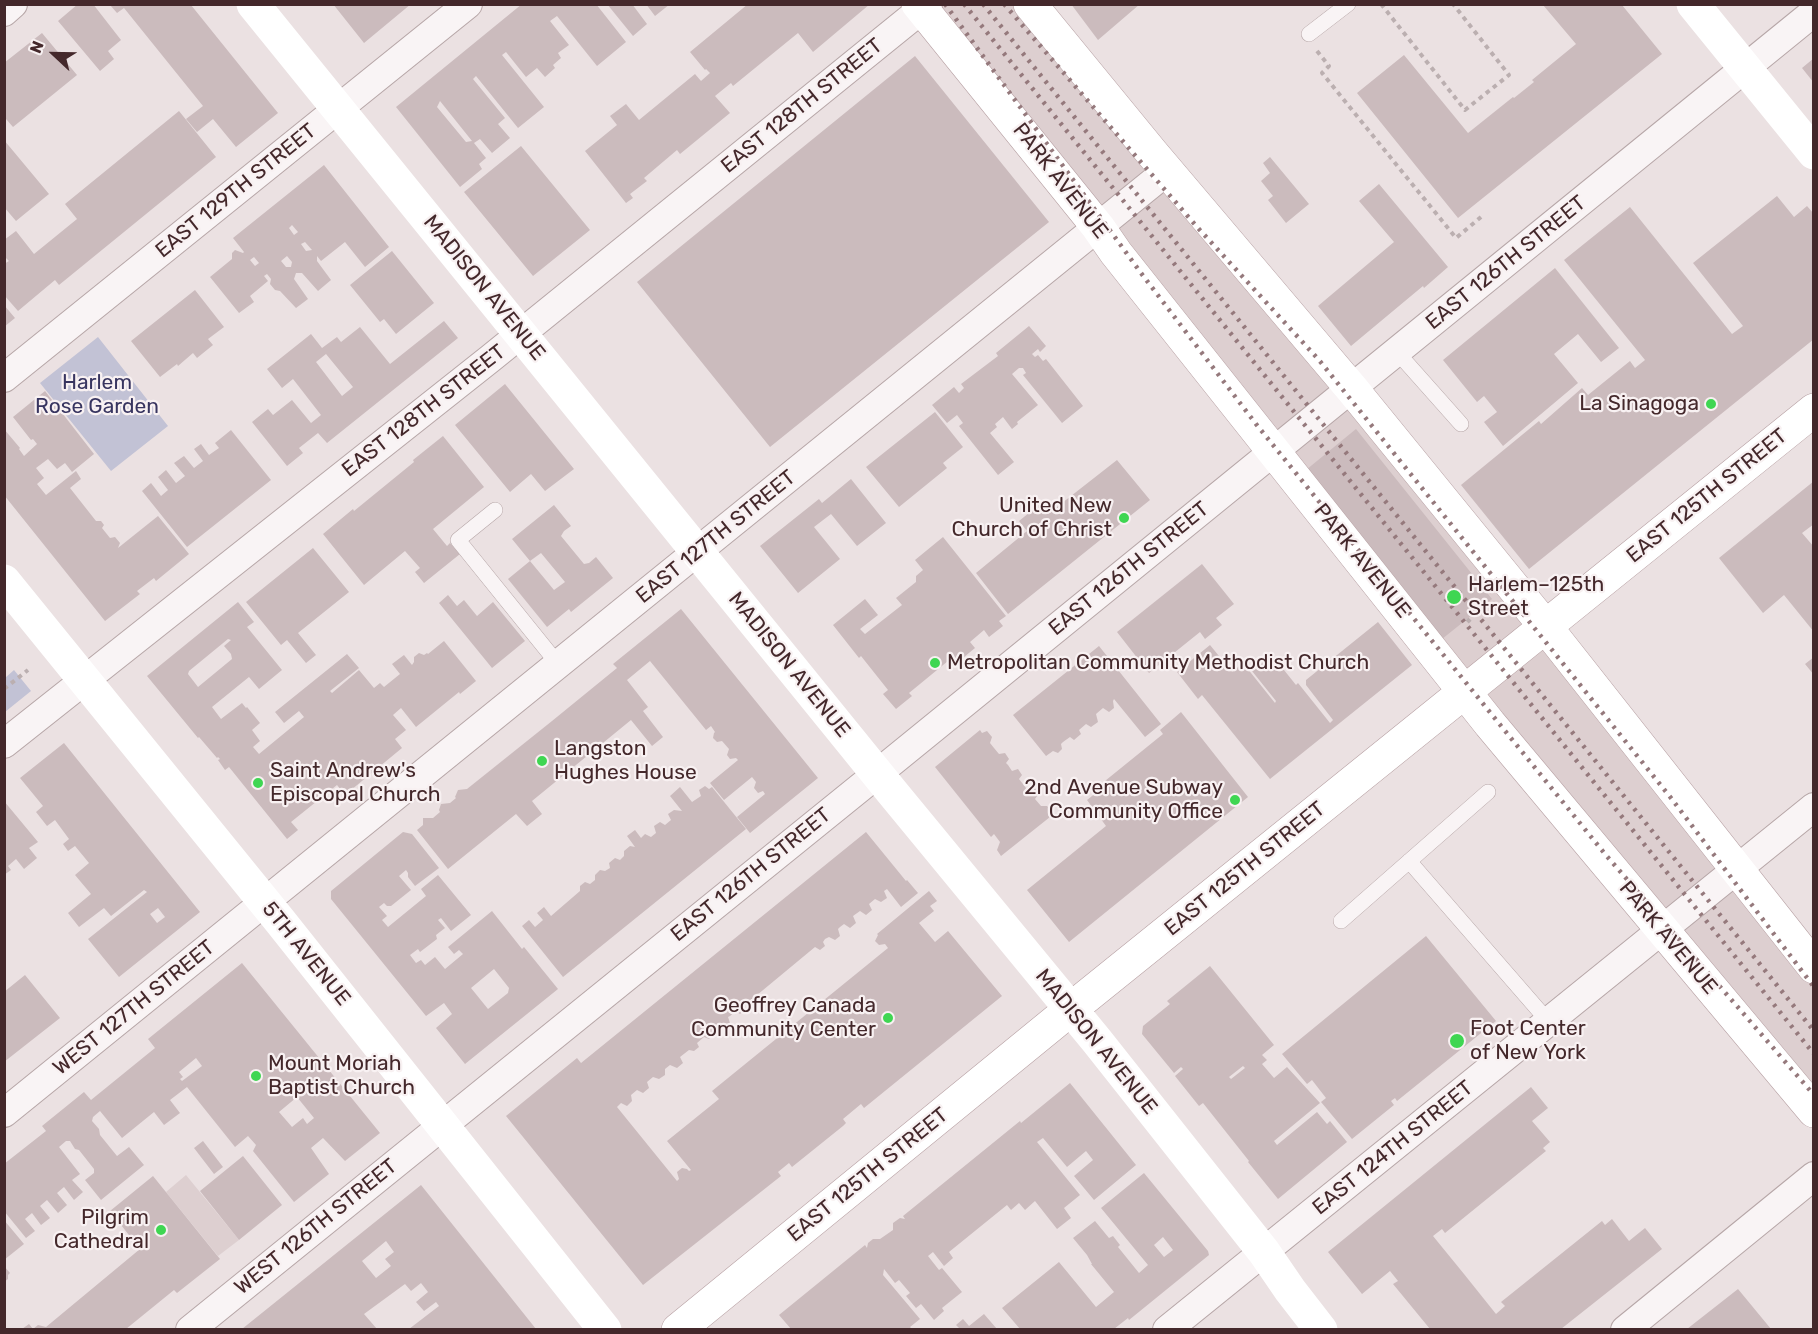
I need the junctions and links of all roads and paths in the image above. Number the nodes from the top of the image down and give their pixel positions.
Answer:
1 (13, 4) edge
2 (253, 4) edge
3 (468, 4) edge
4 (1030, 4) edge
5 (1348, 4) edge
6 (1381, 4) edge
7 (1453, 4) edge
8 (1694, 4) edge
9 (923, 6) edge
10 (4, 12) edge
11 (1814, 12) edge
12 (1309, 34) joint
13 (1745, 69) junction
14 (338, 109) junction
15 (1814, 153) edge
16 (1167, 171) junction
17 (1481, 217) dead end
18 (1098, 227) junction
19 (521, 334) junction
20 (1397, 352) junction
21 (4, 378) edge
22 (1352, 389) junction
23 (1814, 410) edge
24 (1461, 424) dead end
25 (1274, 451) junction
26 (495, 510) dead end
27 (698, 552) junction
28 (4, 581) edge
29 (1467, 619) dead end
30 (1473, 625) dead end
31 (1545, 626) junction
32 (558, 664) junction
33 (28, 670) dead end
34 (84, 679) junction
35 (4, 689) edge
36 (1465, 691) junction
37 (4, 744) edge
38 (877, 774) junction
39 (1488, 792) dead end
40 (1814, 807) edge
41 (1409, 861) junction
42 (1736, 869) junction
43 (264, 903) junction
44 (1341, 921) dead end
45 (1661, 930) junction
46 (1814, 967) edge
47 (1071, 1009) junction
48 (1548, 1021) junction
49 (1814, 1111) edge
50 (4, 1113) edge
51 (443, 1124) junction
52 (1814, 1176) edge
53 (1264, 1252) junction
54 (190, 1329) edge
55 (605, 1329) edge
56 (678, 1329) edge
57 (1167, 1329) edge
58 (1322, 1329) edge
59 (1625, 1329) edge

1 - 10 street
2 - 14 main road, MADISON AVENUE
3 - 14 street, EAST 129TH STREET
4 - 16 main road
5 - 12 lane
6 - 7 path
8 - 13 main road
9 - 18 main road, PARK AVENUE
9 - 19 street, EAST 128TH STREET
11 - 13 street, EAST 126TH STREET
12 - 17 path
13 - 15 main road
13 - 20 street, EAST 126TH STREET
14 - 19 main road, MADISON AVENUE
14 - 21 street, EAST 129TH STREET
16 - 18 street, EAST 127TH STREET
16 - 22 main road
18 - 25 main road, PARK AVENUE
18 - 27 street, EAST 127TH STREET
19 - 27 main road, MADISON AVENUE
19 - 34 street, EAST 128TH STREET
20 - 22 street, EAST 126TH STREET
20 - 24 lane
22 - 25 street, EAST 126TH STREET
22 - 31 main road
23 - 31 main road, EAST 125TH STREET
25 - 36 main road, PARK AVENUE
25 - 38 street, EAST 126TH STREET
26 - 32 lane
27 - 32 street, EAST 127TH STREET
27 - 38 main road, MADISON AVENUE
28 - 34 main road, 5TH AVENUE
29 - 30 path
31 - 36 main road, EAST 125TH STREET
31 - 42 main road
32 - 43 street, EAST 127TH STREET
33 - 35 path
34 - 37 street, EAST 128TH STREET
34 - 43 main road, 5TH AVENUE
36 - 45 main road, PARK AVENUE
36 - 47 main road, EAST 125TH STREET
38 - 47 main road, MADISON AVENUE
38 - 51 street, EAST 126TH STREET
39 - 41 lane
40 - 42 street, EAST 124TH STREET
41 - 44 lane
41 - 48 lane
42 - 45 street, EAST 124TH STREET
42 - 46 main road
43 - 50 street, WEST 127TH STREET
43 - 51 main road, 5TH AVENUE
45 - 48 street, EAST 124TH STREET
45 - 49 main road, PARK AVENUE
47 - 53 main road, MADISON AVENUE
47 - 56 main road, EAST 125TH STREET
48 - 53 street, EAST 124TH STREET
51 - 54 street, WEST 126TH STREET
51 - 55 main road, 5TH AVENUE
52 - 59 street
53 - 57 street, EAST 124TH STREET
53 - 58 main road, MADISON AVENUE

